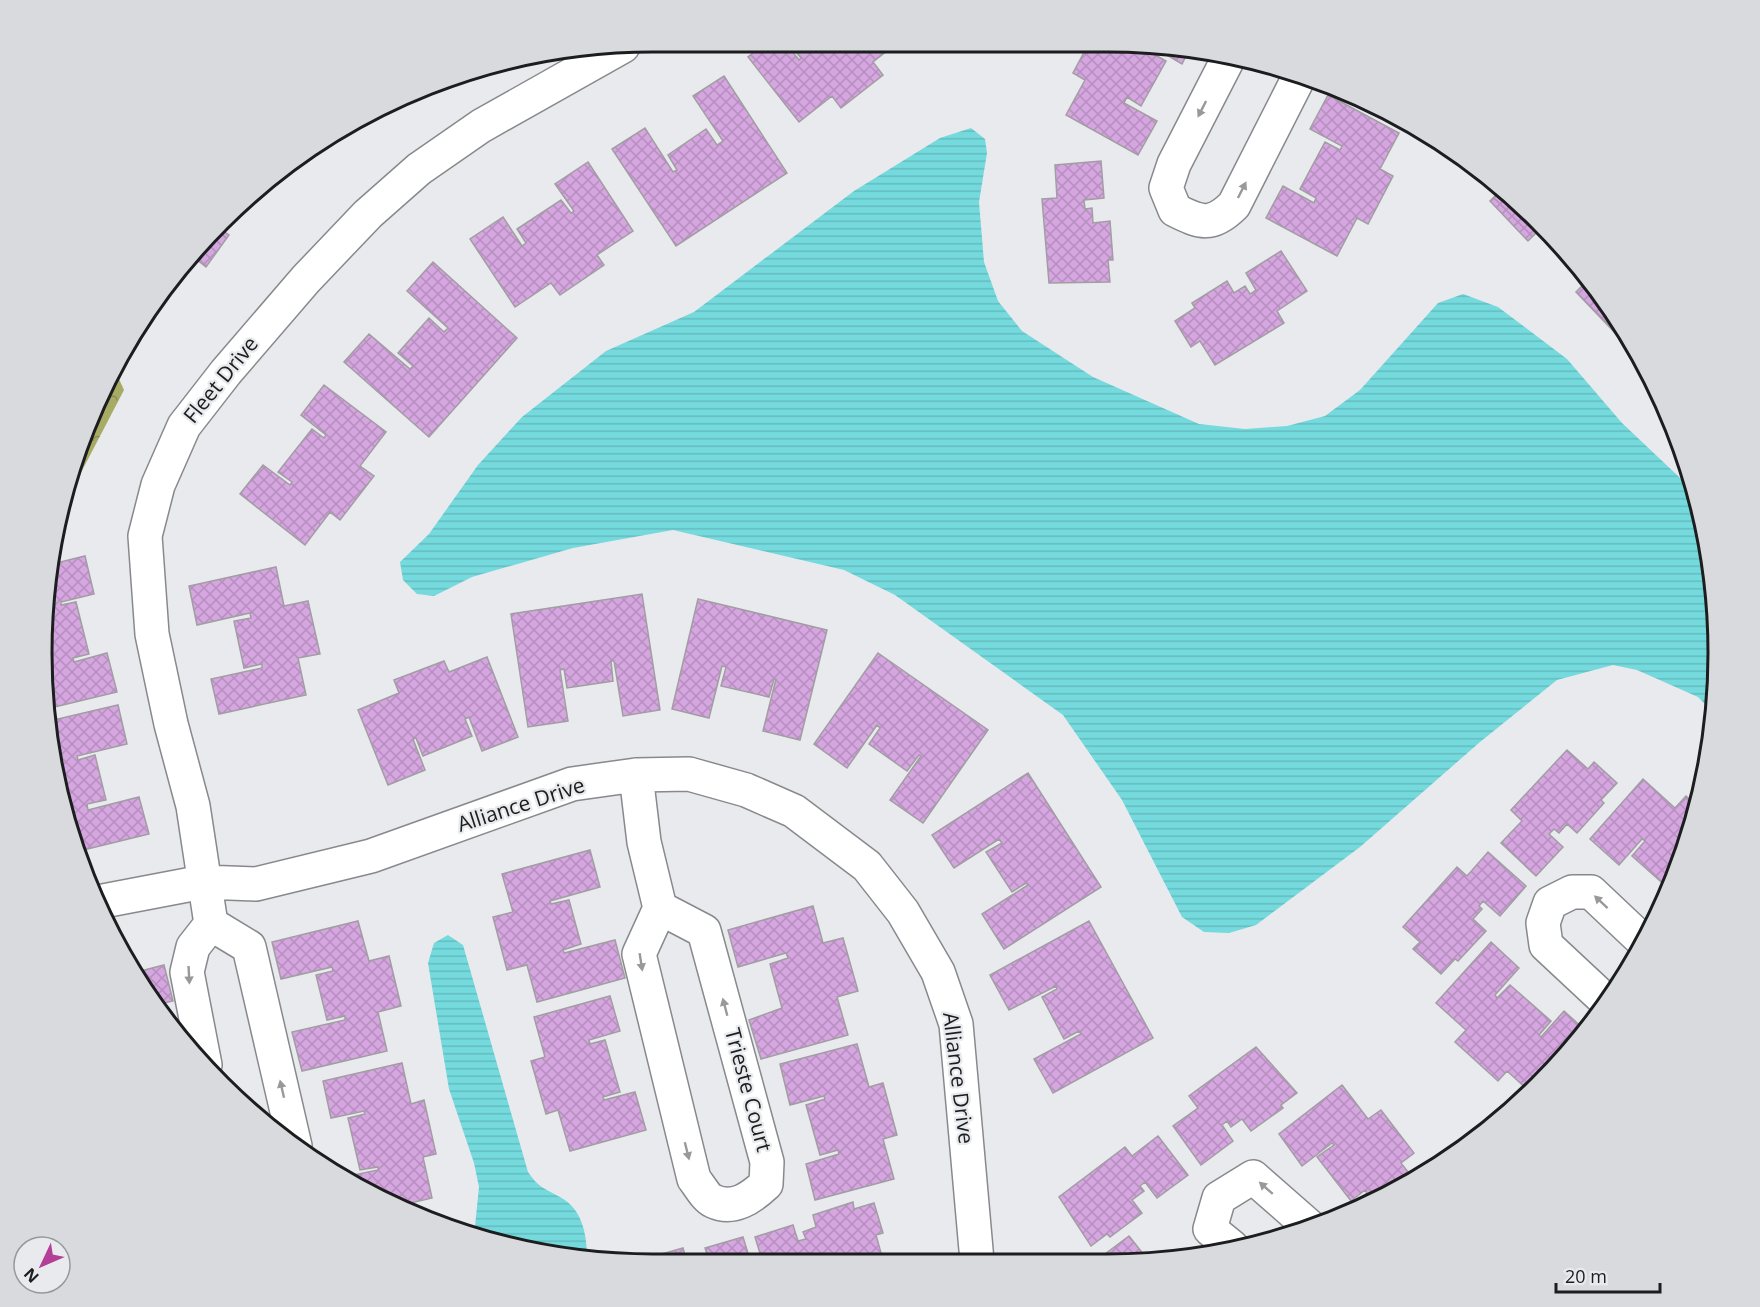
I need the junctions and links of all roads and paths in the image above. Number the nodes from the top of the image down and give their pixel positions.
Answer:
1 (608, 55) edge
2 (1225, 64) edge
3 (1296, 83) edge
4 (636, 776) junction
5 (203, 882) junction
6 (106, 901) edge
7 (660, 908) junction
8 (211, 924) junction
9 (1637, 935) edge
10 (1600, 995) edge
11 (202, 1050) edge
12 (292, 1133) edge
13 (1304, 1222) edge
14 (1227, 1242) edge
15 (976, 1254) edge

1 - 5 street, Fleet Drive
2 -> 3 street
4 - 5 street, Alliance Drive
4 - 7 street
4 - 15 street, Alliance Drive
5 - 6 street, Alliance Drive
5 - 8 street, Fleet Drive
7 -> 7 street, Trieste Court
8 -> 11 street
12 -> 8 street
9 -> 10 street
13 -> 14 street

